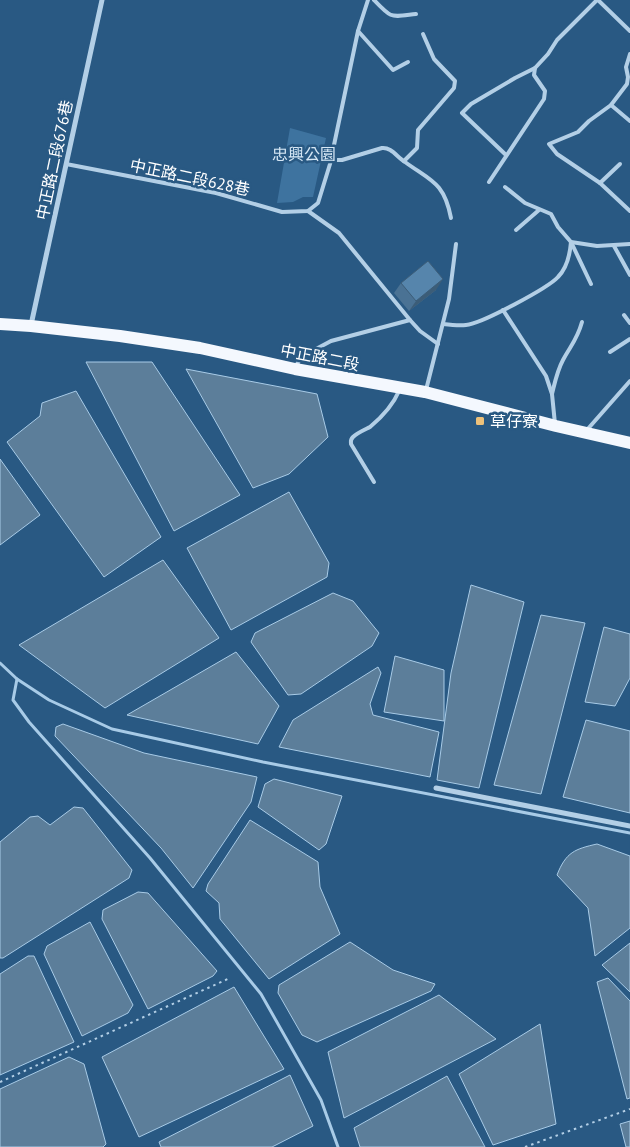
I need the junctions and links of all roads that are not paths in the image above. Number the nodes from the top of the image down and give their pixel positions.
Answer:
1 (102, 0) edge
2 (368, 0) edge
3 (374, 0) edge
4 (598, 0) edge
5 (416, 14) dead end
6 (358, 31) junction
7 (630, 31) edge
8 (424, 34) dead end
9 (630, 54) edge
10 (408, 62) dead end
11 (535, 68) junction
12 (611, 105) junction
13 (630, 121) edge
14 (332, 149) junction
15 (506, 155) junction
16 (404, 162) junction
17 (66, 164) junction
18 (620, 164) dead end
19 (489, 182) dead end
20 (600, 183) junction
21 (505, 188) dead end
22 (539, 210) junction
23 (308, 211) junction
24 (630, 211) edge
25 (451, 218) dead end
26 (516, 230) dead end
27 (572, 242) junction
28 (456, 244) dead end
29 (630, 244) edge
30 (614, 246) junction
31 (630, 276) edge
32 (591, 284) dead end
33 (503, 310) junction
34 (624, 315) dead end
35 (410, 320) junction
36 (582, 322) dead end
37 (630, 323) edge
38 (0, 324) edge
39 (444, 324) junction
40 (31, 326) junction
41 (630, 339) edge
42 (438, 344) junction
43 (610, 352) dead end
44 (295, 369) junction
45 (630, 381) edge
46 (400, 389) junction
47 (426, 392) junction
48 (552, 394) junction
49 (556, 426) junction
50 (585, 433) junction
51 (630, 443) edge
52 (374, 482) dead end
53 (436, 788) dead end
54 (630, 826) edge

1 - 17 street, 中正路二段676巷
2 - 6 lane
3 - 5 lane
4 - 7 lane
4 - 11 lane
6 - 10 lane
6 - 14 lane
8 - 16 lane
9 - 12 lane
11 - 15 lane
11 - 15 lane
12 - 13 lane
12 - 20 lane
14 - 16 lane
14 - 23 lane
15 - 19 lane
16 - 25 lane
17 - 23 lane, 中正路二段628巷
17 - 40 street, 中正路二段676巷
18 - 20 lane
20 - 24 lane
21 - 22 lane
22 - 26 lane
22 - 27 lane
23 - 35 lane
27 - 30 lane
27 - 32 lane
27 - 33 lane
28 - 39 lane
29 - 30 lane
30 - 31 lane
33 - 39 lane
33 - 48 lane
34 - 37 lane
35 - 42 lane
35 - 44 lane
36 - 48 lane
38 - 40 main road, 中正路二段
39 - 42 lane
40 - 44 main road, 中正路二段
41 - 43 lane
42 - 47 lane
44 - 46 main road, 中正路二段
45 - 50 lane
46 - 47 main road, 中正路二段
46 - 52 lane
47 - 49 main road, 中正路二段
48 - 49 lane
49 - 50 main road, 中正路二段
50 - 51 main road, 中正路二段
53 - 54 street

